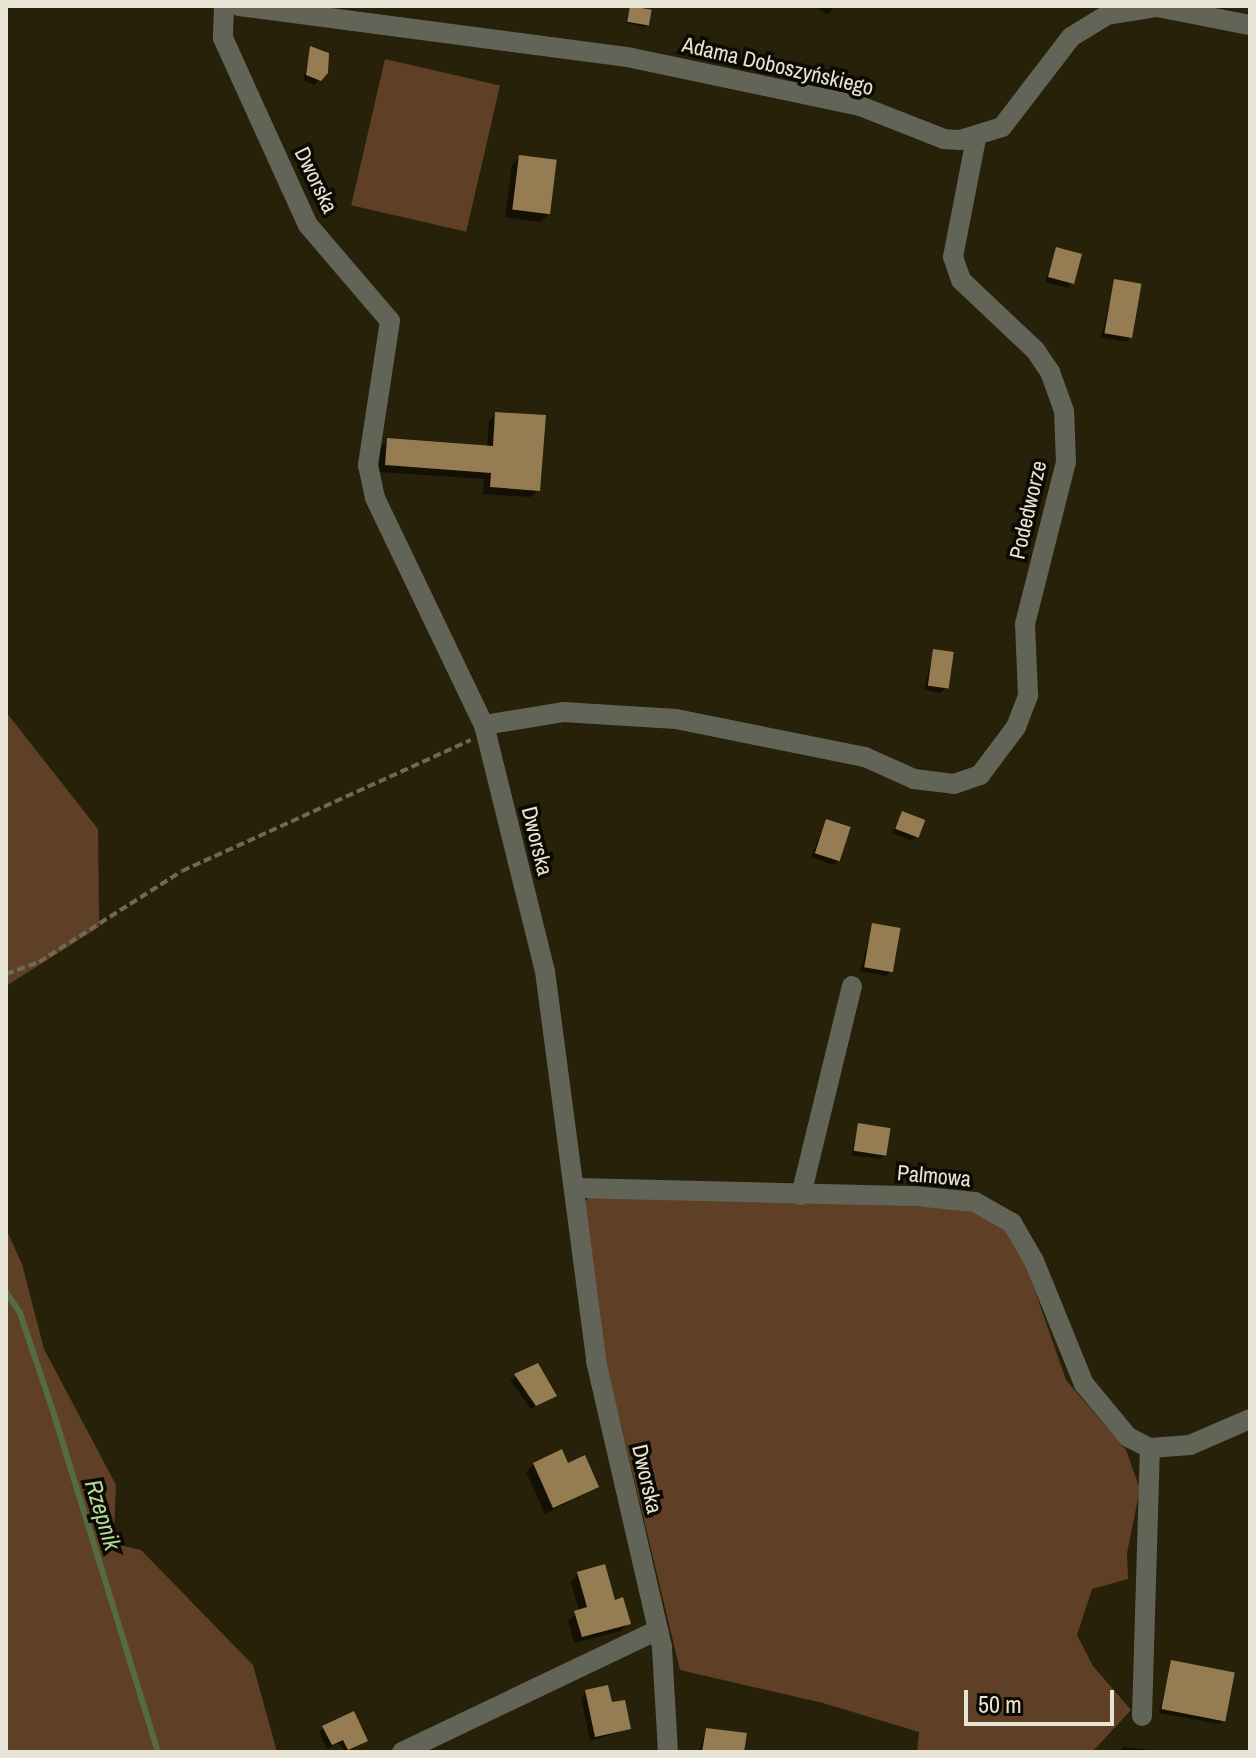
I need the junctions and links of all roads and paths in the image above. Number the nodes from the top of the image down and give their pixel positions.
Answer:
1 (224, 6) edge
2 (239, 6) edge
3 (1250, 25) edge
4 (976, 139) junction
5 (485, 729) junction
6 (6, 974) edge
7 (852, 986) dead end
8 (576, 1188) junction
9 (801, 1195) junction
10 (1250, 1419) edge
11 (1150, 1448) junction
12 (658, 1630) junction
13 (1142, 1716) dead end
14 (402, 1752) edge
15 (668, 1752) edge

1 - 5 street, Dworska
2 - 4 street, Adama Doboszyńskiego
3 - 4 street
4 - 5 street, Podedworze
5 - 6 path
5 - 8 street, Dworska
7 - 9 street
8 - 9 street, Palmowa
8 - 12 street, Dworska
9 - 11 street, Palmowa
10 - 11 street
11 - 13 street
12 - 14 street
12 - 15 street, Dworska

